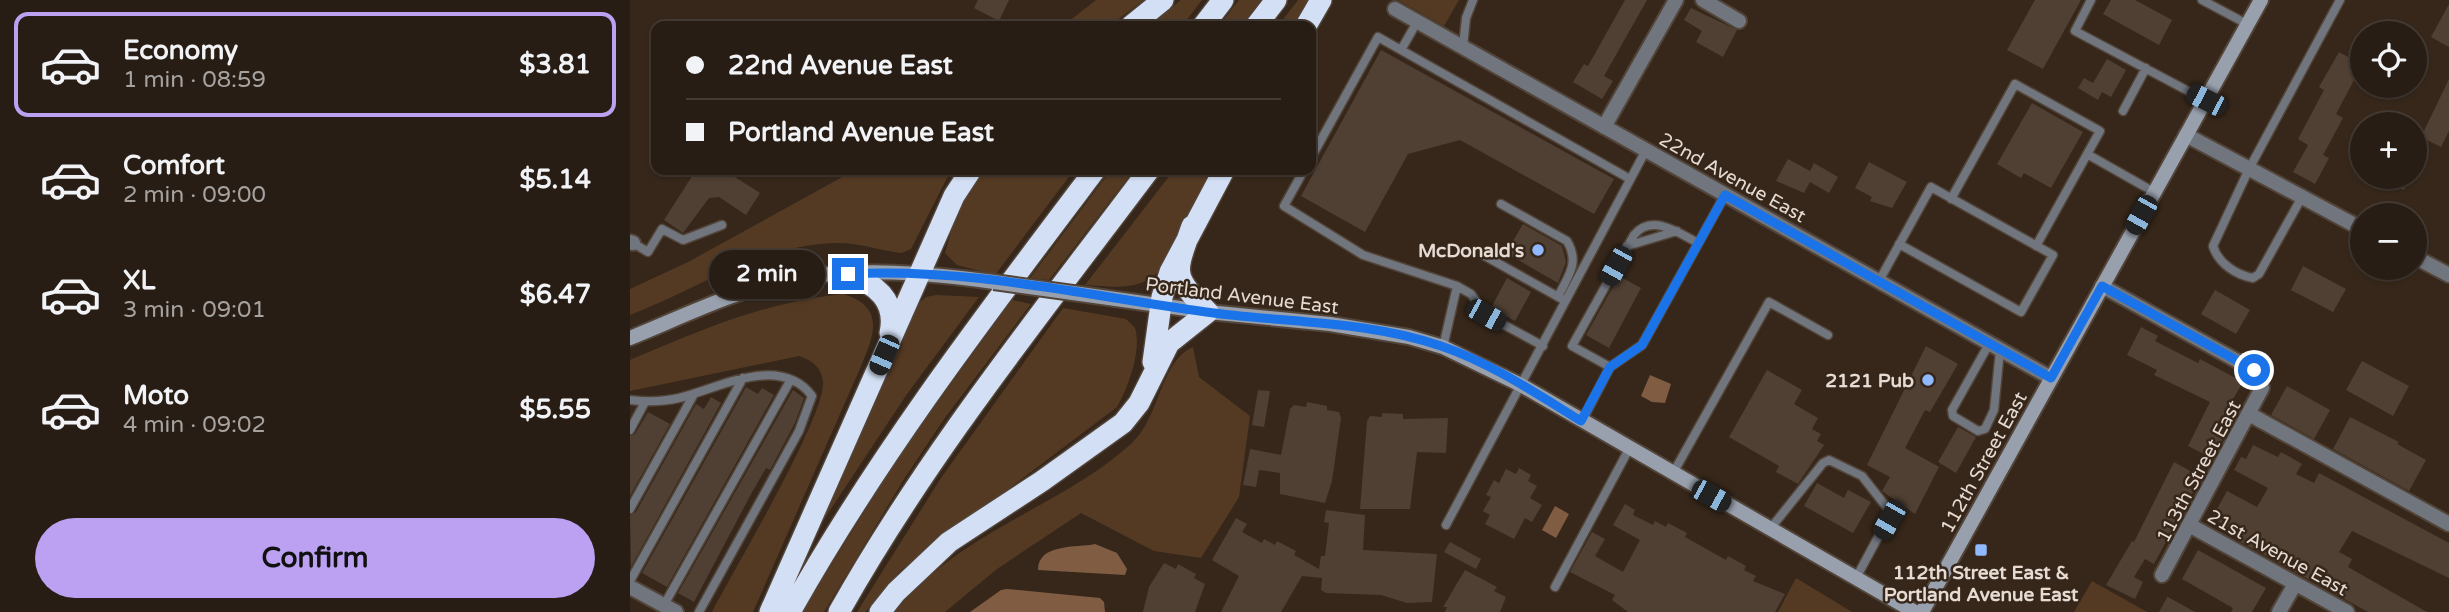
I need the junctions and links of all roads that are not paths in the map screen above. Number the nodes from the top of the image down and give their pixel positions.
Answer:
1 (1163, 0) edge
2 (1223, 0) edge
3 (1276, 0) edge
4 (1321, 0) edge
5 (1473, 0) edge
6 (1676, 0) edge
7 (1703, 0) edge
8 (2091, 0) edge
9 (2202, 0) edge
10 (2261, 0) edge
11 (2340, 0) edge
12 (1395, 9) dead end
13 (1136, 21) edge
14 (1207, 21) edge
15 (1260, 21) edge
16 (1309, 21) edge
17 (1739, 21) dead end
18 (1417, 22) junction
19 (2247, 24) junction
20 (1463, 47) junction
21 (1401, 50) junction
22 (2146, 68) junction
23 (2206, 100) junction
24 (2123, 111) dead end
25 (1604, 127) junction
26 (2186, 135) junction
27 (1316, 149) edge
28 (1646, 150) junction
29 (2087, 154) junction
30 (2249, 169) junction
31 (968, 175) edge
32 (1091, 175) edge
33 (1145, 175) edge
34 (1221, 175) edge
35 (1301, 175) edge
36 (1630, 179) junction
37 (2154, 192) junction
38 (1725, 195) junction
39 (2302, 197) junction
40 (1951, 199) junction
41 (1501, 204) dead end
42 (2350, 223) edge
43 (722, 225) dead end
44 (1192, 226) junction
45 (1677, 232) junction
46 (632, 242) edge
47 (1698, 243) junction
48 (1899, 244) junction
49 (1627, 246) junction
50 (2036, 246) junction
51 (1476, 251) dead end
52 (2427, 263) edge
53 (920, 272) junction
54 (848, 274) junction
55 (2449, 275) edge
56 (1879, 281) junction
57 (1457, 286) junction
58 (2102, 286) junction
59 (1558, 297) junction
60 (1567, 302) junction
61 (1161, 305) junction
62 (1208, 312) junction
63 (1828, 335) dead end
64 (630, 338) edge
65 (1543, 346) junction
66 (1443, 347) junction
67 (1995, 347) junction
68 (884, 355) junction
69 (1610, 367) junction
70 (743, 378) junction
71 (2051, 378) junction
72 (790, 381) junction
73 (1148, 381) junction
74 (1521, 385) junction
75 (694, 394) junction
76 (630, 400) edge
77 (645, 402) junction
78 (2249, 414) junction
79 (1581, 421) junction
80 (630, 429) edge
81 (1629, 449) junction
82 (1672, 475) junction
83 (630, 509) edge
84 (2449, 524) edge
85 (1446, 525) dead end
86 (2191, 526) junction
87 (1770, 529) junction
88 (2162, 575) dead end
89 (1856, 578) junction
90 (630, 584) edge
91 (2295, 584) junction
92 (1555, 587) dead end
93 (670, 609) edge
94 (698, 612) edge
95 (770, 612) edge
96 (790, 612) edge
97 (839, 612) edge
98 (880, 612) edge
99 (1915, 612) edge
100 (1922, 612) edge
101 (2279, 612) edge
102 (2347, 612) edge

1 - 13 highway
2 - 14 highway
3 - 15 highway
4 - 16 highway
5 - 20 lane
6 - 25 street
7 - 17 street
8 - 22 lane
9 - 19 lane
10 - 19 main road, 112th Street East
11 - 30 lane
12 - 18 street, 22nd Avenue East
18 - 20 street, 22nd Avenue East
18 - 21 lane
19 - 23 main road, 112th Street East
20 - 25 street, 22nd Avenue East
21 - 27 lane
21 - 36 lane
22 - 23 lane
22 - 24 lane
23 - 26 main road, 112th Street East
25 - 28 street, 22nd Avenue East
26 - 30 street
26 - 37 main road, 112th Street East
28 - 36 lane
28 - 38 street, 22nd Avenue East
29 - 37 lane
29 - 40 lane
29 - 50 lane
30 - 39 street
30 - 39 lane
31 - 53 highway
32 - 96 highway
33 - 97 highway
34 - 44 highway
35 - 57 lane
36 - 60 lane
37 - 58 main road, 112th Street East
38 - 47 lane
38 - 56 street, 22nd Avenue East
39 - 42 street
40 - 48 lane
40 - 50 lane
41 - 59 lane
43 - 46 lane
44 - 61 highway
44 - 62 highway
45 - 47 lane
45 - 49 lane
45 - 49 lane
47 - 69 lane
48 - 50 lane
48 - 56 lane
49 - 69 lane
51 - 59 lane
52 - 55 street
53 - 54 main road, Portland Avenue East
53 - 61 main road, Portland Avenue East, bridge
53 - 68 highway
54 - 64 main road, Portland Avenue East
54 - 68 highway
56 - 67 street, 22nd Avenue East
57 - 65 lane
57 - 66 lane
58 - 71 main road, 112th Street East
58 - 78 street, 113th Street East
59 - 60 lane
60 - 65 lane
61 - 62 main road, Portland Avenue East
61 - 73 highway
62 - 66 main road, Portland Avenue East
62 - 73 highway
63 - 82 lane
65 - 74 lane
66 - 74 main road, Portland Avenue East
67 - 67 lane
67 - 71 street, 22nd Avenue East
68 - 95 highway
69 - 79 lane
70 - 72 lane
70 - 75 lane
70 - 90 lane
71 - 100 main road, 112th Street East
72 - 93 lane
72 - 94 lane
73 - 98 highway
74 - 79 main road, Portland Avenue East
74 - 85 lane
75 - 77 lane
75 - 83 lane
76 - 77 lane
77 - 80 lane
78 - 84 street
78 - 86 street, 113th Street East
79 - 81 main road, Portland Avenue East
81 - 82 main road, Portland Avenue East
81 - 92 lane
82 - 87 main road, Portland Avenue East
86 - 88 street, 113th Street East
86 - 91 street, 21st Avenue East
87 - 89 main road, Portland Avenue East
87 - 89 lane
89 - 99 main road, Portland Avenue East
90 - 93 street
91 - 101 street
91 - 102 street, 21st Avenue East

